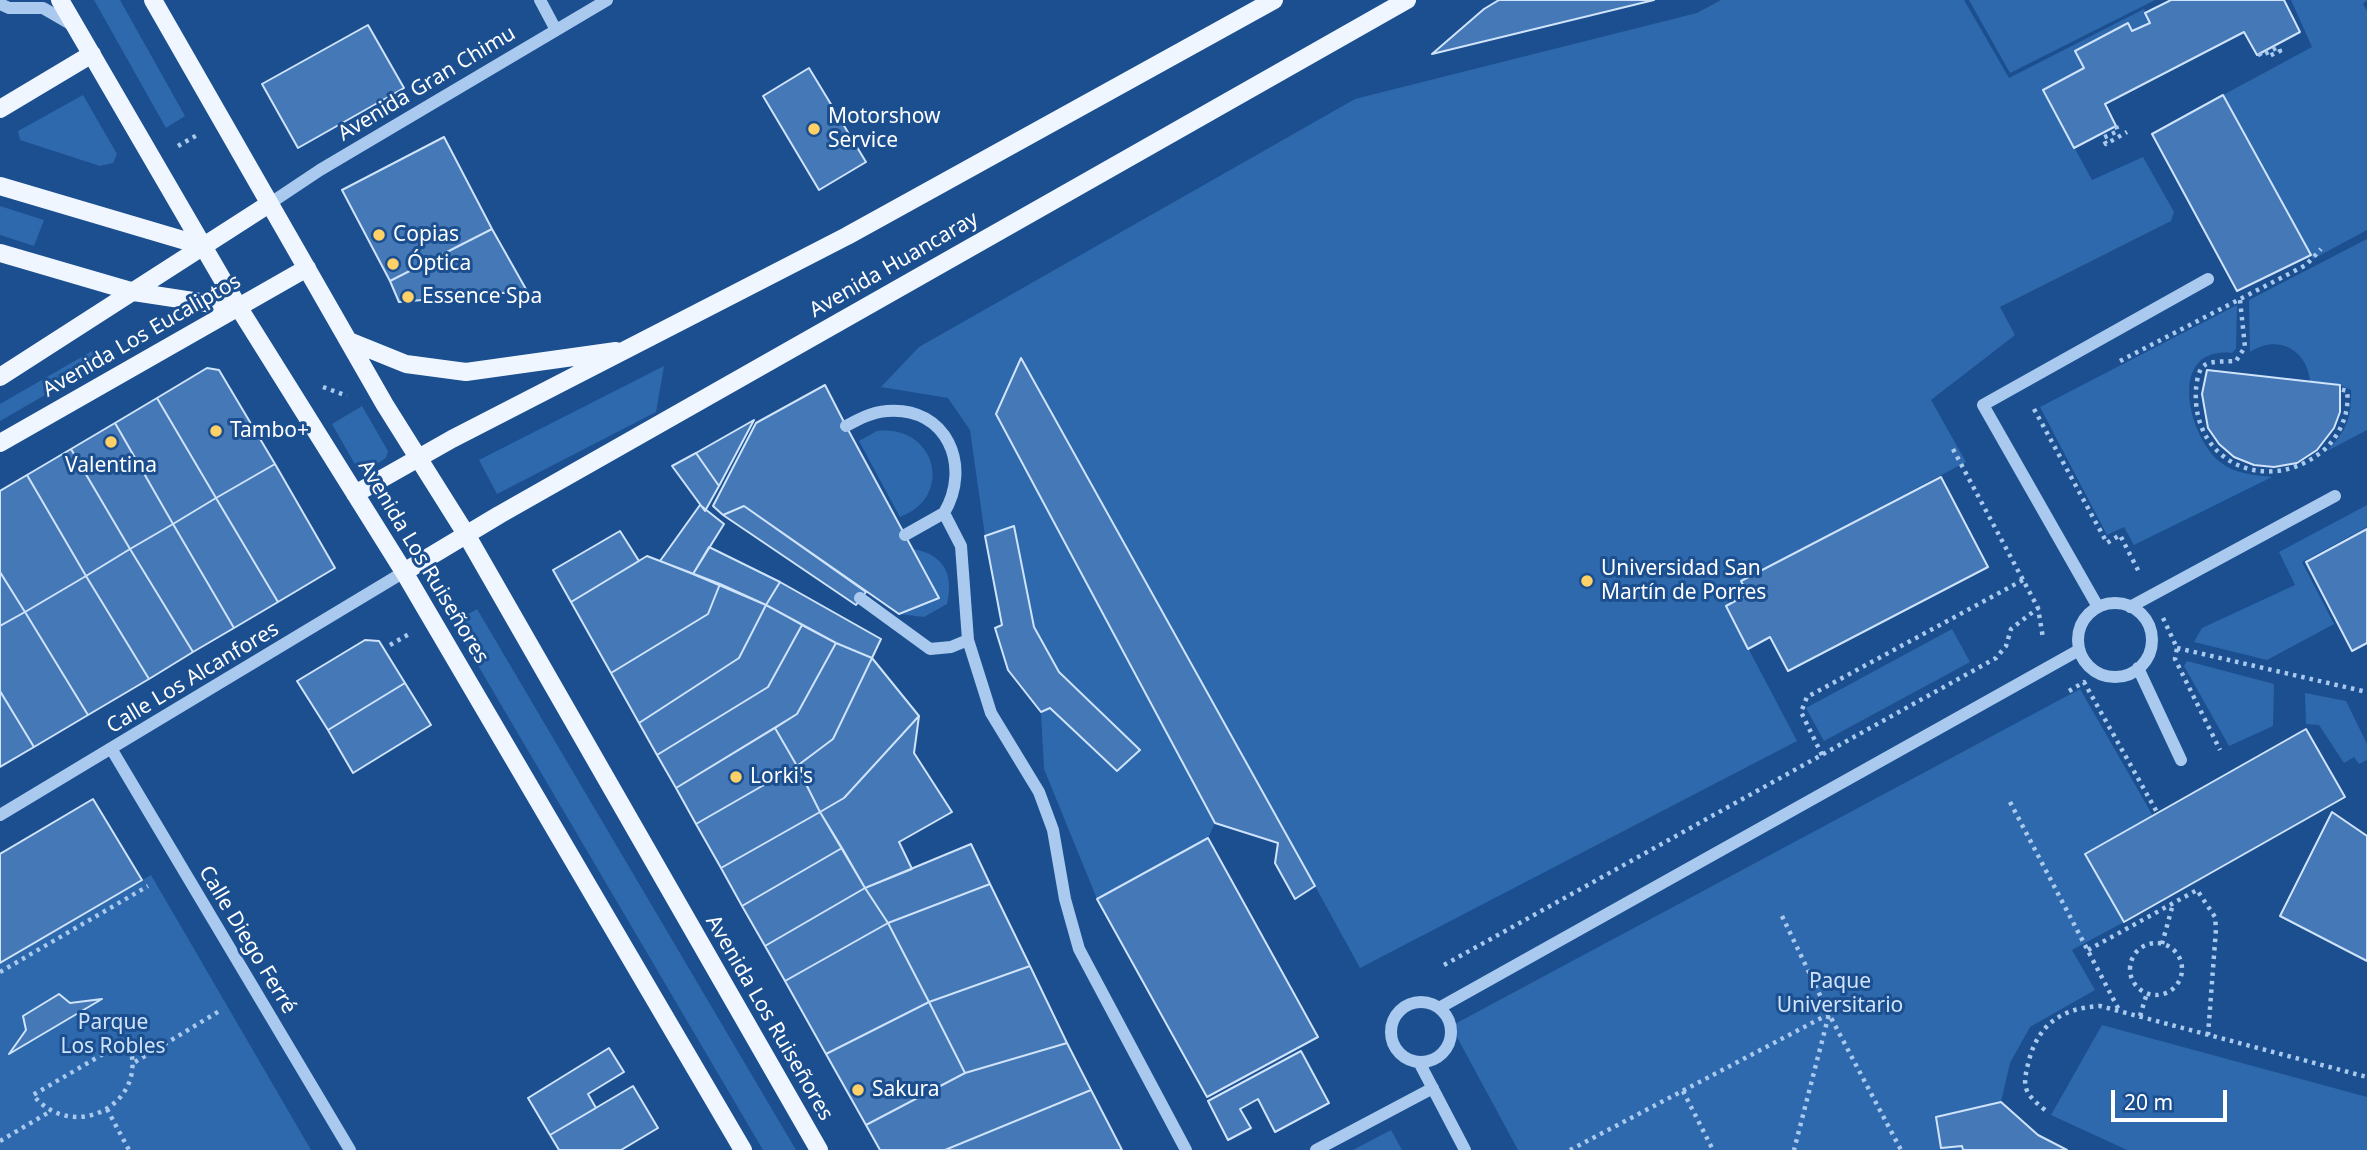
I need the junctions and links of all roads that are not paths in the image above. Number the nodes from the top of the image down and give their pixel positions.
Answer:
1 (60, 0) edge
2 (153, 0) edge
3 (540, 0) edge
4 (607, 0) edge
5 (1274, 0) edge
6 (1407, 0) edge
7 (0, 4) edge
8 (76, 27) junction
9 (556, 30) junction
10 (92, 54) junction
11 (0, 109) edge
12 (0, 186) edge
13 (269, 204) junction
14 (203, 246) junction
15 (0, 253) edge
16 (307, 268) junction
17 (2208, 279) dead end
18 (134, 292) junction
19 (239, 308) junction
20 (349, 341) junction
21 (634, 348) junction
22 (0, 377) edge
23 (846, 426) dead end
24 (0, 443) edge
25 (418, 458) junction
26 (355, 494) junction
27 (2335, 496) dead end
28 (944, 513) junction
29 (466, 534) junction
30 (905, 535) dead end
31 (404, 572) junction
32 (860, 598) dead end
33 (2098, 607) junction
34 (2130, 607) junction
35 (968, 640) junction
36 (2079, 650) junction
37 (2138, 668) junction
38 (112, 750) junction
39 (2181, 760) dead end
40 (0, 815) edge
41 (1439, 1008) junction
42 (1419, 1062) junction
43 (1433, 1088) junction
44 (350, 1150) edge
45 (743, 1150) edge
46 (819, 1150) edge
47 (1186, 1150) edge
48 (1316, 1150) edge
49 (1465, 1150) edge

1 - 8 main road, Avenida Los Ruiseñores
2 - 13 main road, Avenida Los Ruiseñores
3 - 9 street
4 - 9 street, Avenida Gran Chimu
5 - 21 main road
6 - 29 main road, Avenida Huancaray
7 - 8 street
8 - 10 main road, Avenida Los Ruiseñores
9 - 13 street, Avenida Gran Chimu
10 - 11 main road
10 - 14 main road, Avenida Los Ruiseñores
12 - 14 main road
13 - 14 main road, Avenida Los Eucaliptos
13 - 16 main road, Avenida Los Ruiseñores
14 - 18 main road, Avenida Los Eucaliptos
14 - 19 main road, Avenida Los Ruiseñores
15 - 18 main road
16 - 19 main road, Avenida Los Eucaliptos
16 - 20 main road, Avenida Los Ruiseñores
17 - 33 street
18 - 19 main road
18 - 22 main road, Avenida Los Eucaliptos
19 - 24 main road, Avenida Los Eucaliptos
19 - 26 main road, Avenida Los Ruiseñores
20 - 21 main road
20 - 25 main road, Avenida Los Ruiseñores
21 - 25 main road
23 - 28 street
25 - 26 main road
25 - 29 main road, Avenida Los Ruiseñores
26 - 31 main road, Avenida Los Ruiseñores
27 - 34 street
28 - 30 street
28 - 35 street
29 - 31 main road, Avenida Huancaray
29 - 46 main road, Avenida Los Ruiseñores
31 - 38 street, Calle Los Alcanfores
31 - 45 main road, Avenida Los Ruiseñores
32 - 35 street
33 - 34 street
33 - 36 street
34 - 37 street
35 - 47 street
36 - 37 street
36 - 41 street
37 - 39 street
38 - 40 street, Calle Los Alcanfores
38 - 44 street, Calle Diego Ferré
41 - 42 street
41 - 42 street
42 - 43 street
43 - 48 street
43 - 49 street

